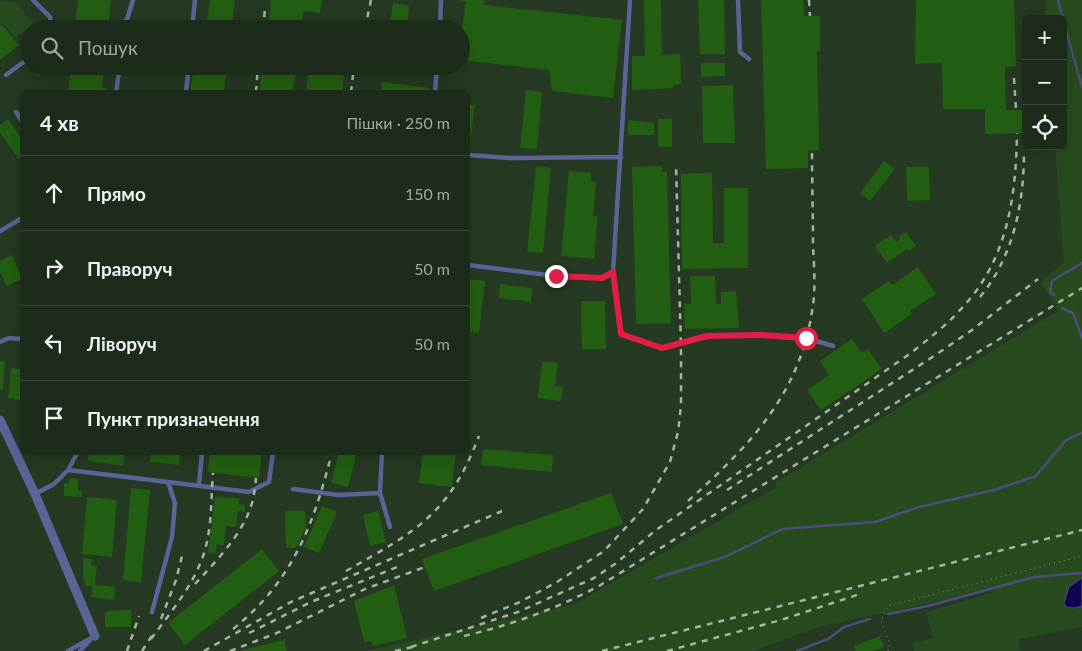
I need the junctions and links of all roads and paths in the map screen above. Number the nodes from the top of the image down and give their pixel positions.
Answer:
1 (33, 0) edge
2 (133, 0) edge
3 (195, 0) edge
4 (441, 0) edge
5 (630, 0) edge
6 (738, 0) edge
7 (50, 20) edge
8 (127, 20) edge
9 (193, 20) edge
10 (440, 20) edge
11 (748, 59) dead end
12 (20, 65) edge
13 (119, 75) edge
14 (188, 75) edge
15 (436, 75) edge
16 (6, 76) dead end
17 (116, 90) edge
18 (186, 90) edge
19 (435, 90) edge
20 (16, 112) dead end
21 (20, 118) edge
22 (470, 155) edge
23 (621, 157) junction
24 (20, 219) edge
25 (0, 231) edge
26 (470, 265) edge
27 (613, 272) junction
28 (20, 339) edge
29 (0, 342) edge
30 (833, 346) dead end
31 (0, 420) edge
32 (76, 455) edge
33 (202, 455) edge
34 (273, 455) edge
35 (382, 455) edge
36 (68, 470) junction
37 (168, 482) junction
38 (199, 485) junction
39 (293, 489) dead end
40 (35, 494) junction
41 (380, 494) junction
42 (390, 527) dead end
43 (1082, 556) edge
44 (152, 612) dead end
45 (95, 636) junction
46 (68, 651) edge
47 (80, 651) edge
48 (888, 651) edge

1 - 7 lane
2 - 8 lane
3 - 9 lane
4 - 10 lane
5 - 23 lane
6 - 11 lane
12 - 16 lane
13 - 17 lane
14 - 18 lane
15 - 19 lane
20 - 21 lane
22 - 23 lane
23 - 27 lane
24 - 25 lane
26 - 27 lane
27 - 30 lane
28 - 29 lane
31 - 40 street
32 - 36 lane
33 - 38 lane
34 - 38 lane
35 - 41 lane
36 - 37 lane
36 - 40 lane
37 - 38 lane
37 - 44 lane
39 - 41 lane
40 - 45 street
41 - 42 lane
43 - 48 path
45 - 46 lane
45 - 47 lane

